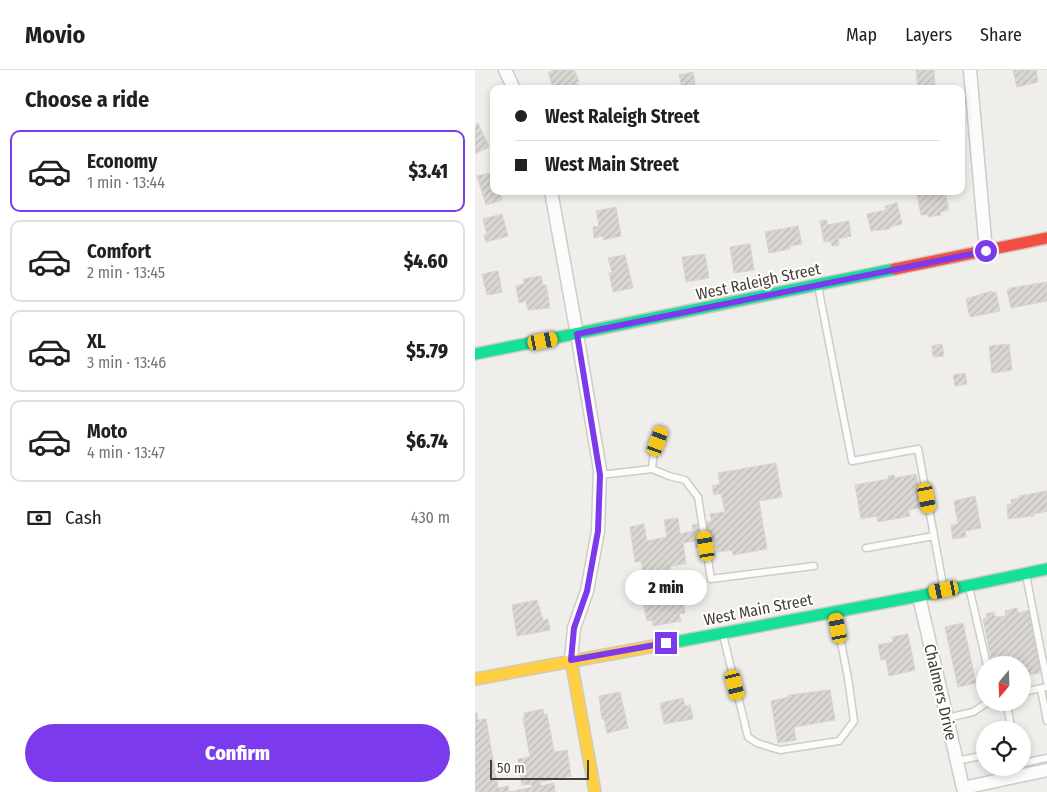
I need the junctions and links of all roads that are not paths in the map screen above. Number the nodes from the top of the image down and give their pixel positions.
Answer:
1 (505, 70) edge
2 (971, 70) edge
3 (511, 85) edge
4 (552, 195) edge
5 (1047, 238) edge
6 (986, 251) junction
7 (818, 285) junction
8 (577, 334) junction
9 (475, 354) edge
10 (661, 431) dead end
11 (653, 469) junction
12 (600, 475) junction
13 (934, 536) junction
14 (866, 548) dead end
15 (814, 566) dead end
16 (1047, 569) edge
17 (1026, 574) junction
18 (968, 586) junction
19 (944, 590) junction
20 (919, 596) junction
21 (835, 611) junction
22 (722, 632) junction
23 (985, 656) edge
24 (571, 660) junction
25 (475, 679) edge
26 (1047, 682) edge
27 (1044, 688) edge
28 (1031, 690) edge
29 (976, 710) edge
30 (947, 718) junction
31 (1047, 721) edge
32 (976, 757) edge
33 (1047, 758) edge
34 (957, 761) junction
35 (1031, 761) edge
36 (1047, 770) edge
37 (1031, 771) edge
38 (1004, 776) edge
39 (595, 792) edge

1 - 3 street
2 - 6 street
4 - 8 street
5 - 6 street, West Raleigh Street
6 - 7 street, West Raleigh Street
7 - 8 street, West Raleigh Street
7 - 13 lane
8 - 9 street, West Raleigh Street
8 - 12 street
10 - 11 lane
11 - 12 lane
11 - 15 lane
12 - 24 street
13 - 14 lane
13 - 19 lane
16 - 17 street, West Main Street
17 - 18 street, West Main Street
17 - 26 lane
18 - 19 street, West Main Street
18 - 23 lane
19 - 20 street, West Main Street
20 - 21 street, West Main Street
20 - 30 street, Chalmers Drive
21 - 22 street, West Main Street
21 - 22 lane
22 - 24 street, West Main Street
24 - 25 street, West Main Street
24 - 39 street
27 - 28 lane
27 - 31 lane
29 - 30 lane
30 - 34 street, Chalmers Drive
32 - 34 lane
33 - 35 lane
34 - 38 street, Chalmers Drive
36 - 37 street

